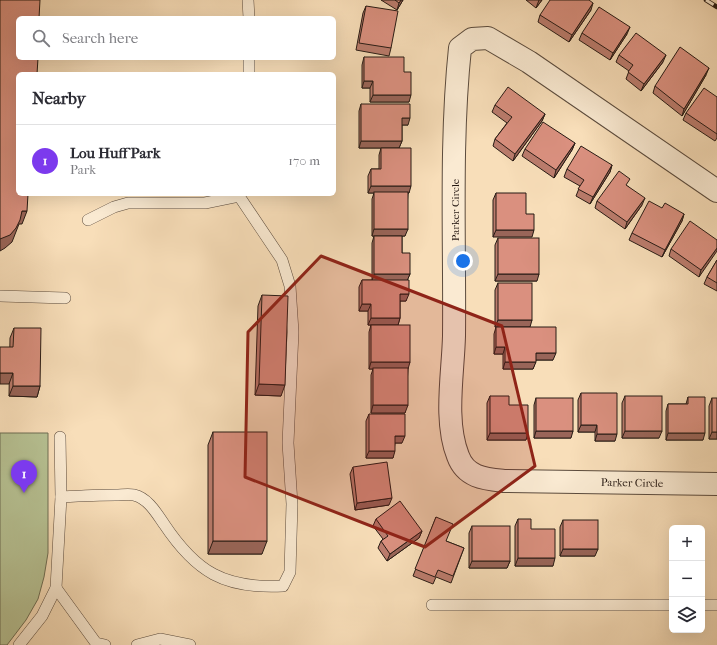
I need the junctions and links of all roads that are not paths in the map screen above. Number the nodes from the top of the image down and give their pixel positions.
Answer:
1 (248, 0) edge
2 (248, 16) edge
3 (249, 60) edge
4 (249, 72) edge
5 (717, 191) edge
6 (235, 196) edge
7 (240, 196) edge
8 (88, 220) dead end
9 (0, 296) edge
10 (65, 298) dead end
11 (60, 437) dead end
12 (717, 484) edge
13 (61, 497) junction
14 (56, 588) junction
15 (432, 605) dead end
16 (669, 605) edge
17 (705, 605) edge
18 (717, 605) edge
19 (19, 645) edge
20 (105, 645) edge
21 (137, 645) edge
22 (190, 645) edge

1 - 2 lane
3 - 4 lane
5 - 12 street, Parker Circle
6 - 8 lane
7 - 13 lane
9 - 10 lane
11 - 13 lane
13 - 14 lane
14 - 19 lane
14 - 20 lane
15 - 16 lane
17 - 18 lane
21 - 22 lane

